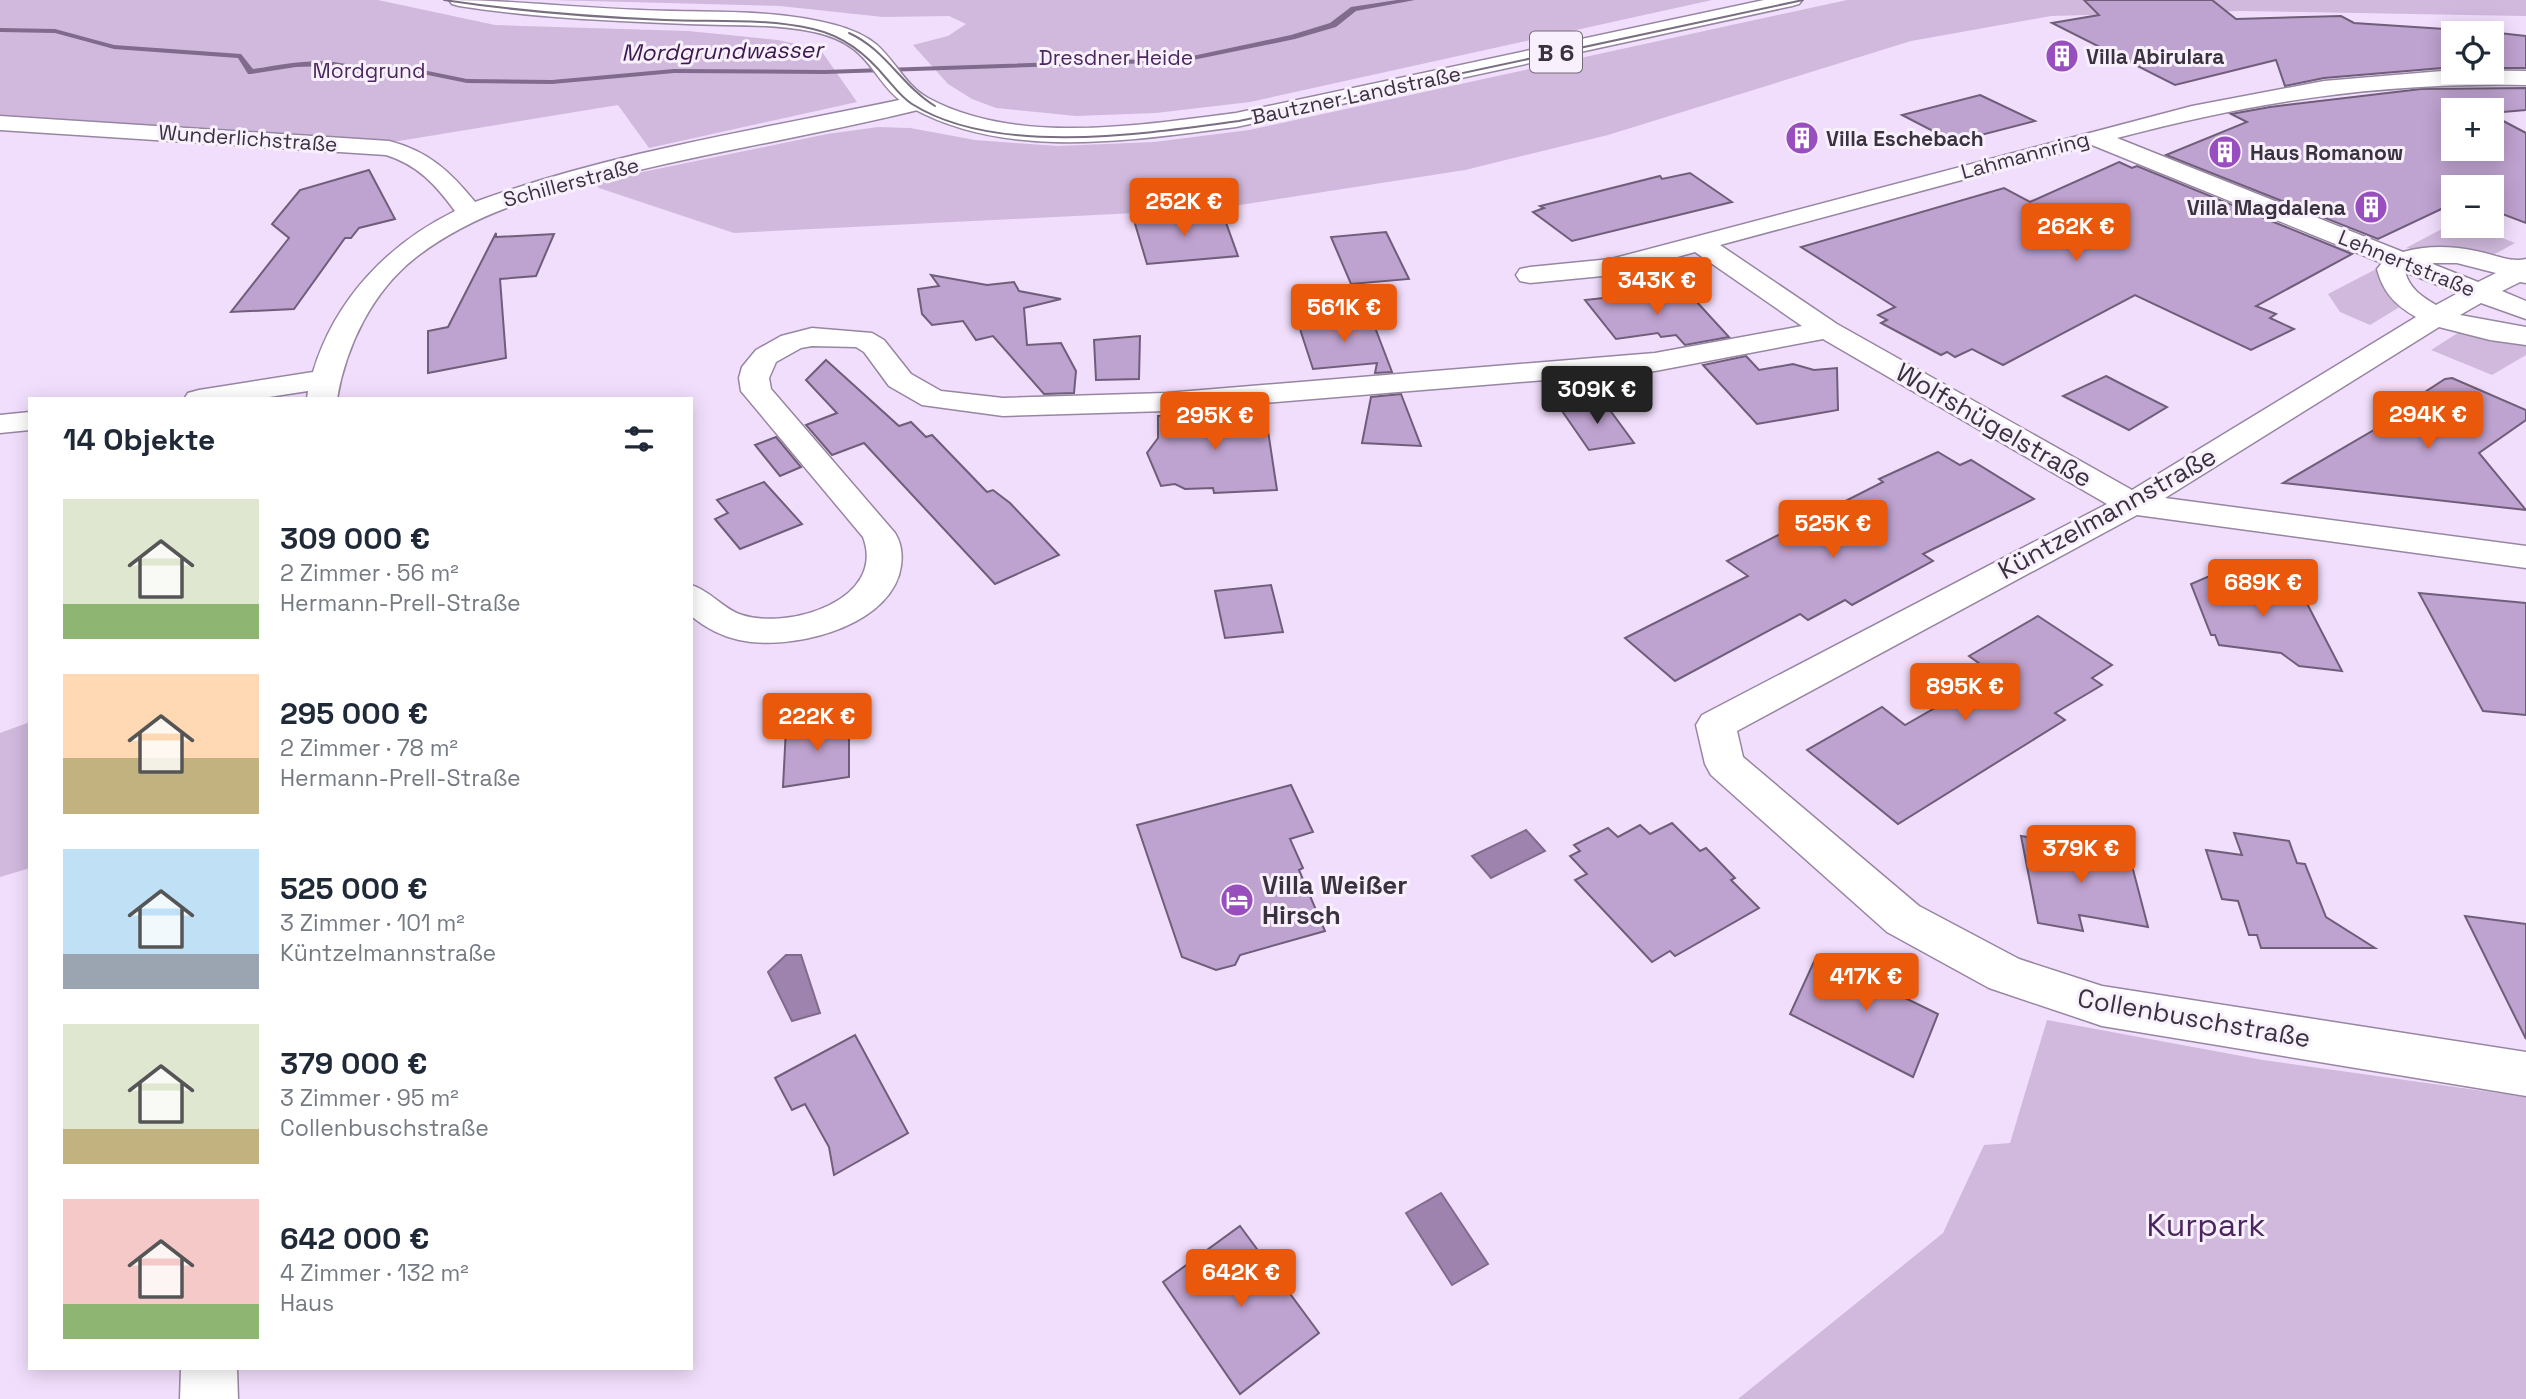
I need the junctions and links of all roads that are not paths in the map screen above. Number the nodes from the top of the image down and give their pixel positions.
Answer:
1 (459, 0) edge
2 (1793, 0) edge
3 (2526, 78) edge
4 (912, 97) junction
5 (0, 123) edge
6 (2093, 137) junction
7 (470, 212) junction
8 (1699, 243) junction
9 (2399, 261) junction
10 (2524, 271) edge
11 (1530, 275) dead end
12 (2479, 292) junction
13 (2526, 311) edge
14 (2437, 316) junction
15 (1827, 330) junction
16 (2526, 336) edge
17 (324, 389) edge
18 (224, 397) edge
19 (28, 421) edge
20 (0, 424) edge
21 (2132, 504) junction
22 (2526, 557) edge
23 (693, 599) edge
24 (1725, 764) joint
25 (2526, 1074) edge
26 (209, 1370) edge
27 (209, 1399) edge

1 - 4 street, B 6
2 - 4 street, Bautzner Landstraße / B 6
3 - 6 street, Lahmannring
4 - 7 street, Schillerstraße
5 - 7 street, Wunderlichstraße
6 - 8 street, Lahmannring
6 - 9 street, Lehnertstraße
7 - 17 street, Schillerstraße
8 - 11 street, Lahmannring
8 - 15 street, Wolfshügelstraße
9 - 10 street
9 - 12 street, Lehnertstraße
9 - 14 street
10 - 12 street, Küntzelmannstraße
12 - 13 street, Lehnertstraße
12 - 14 street, Küntzelmannstraße
14 - 16 street
14 - 21 street, Küntzelmannstraße
15 - 21 street, Wolfshügelstraße
15 - 23 street
17 - 18 street
19 - 20 street
21 - 22 street, Wolfshügelstraße
21 - 24 street, Küntzelmannstraße
24 - 25 street, Collenbuschstraße
26 - 27 street

